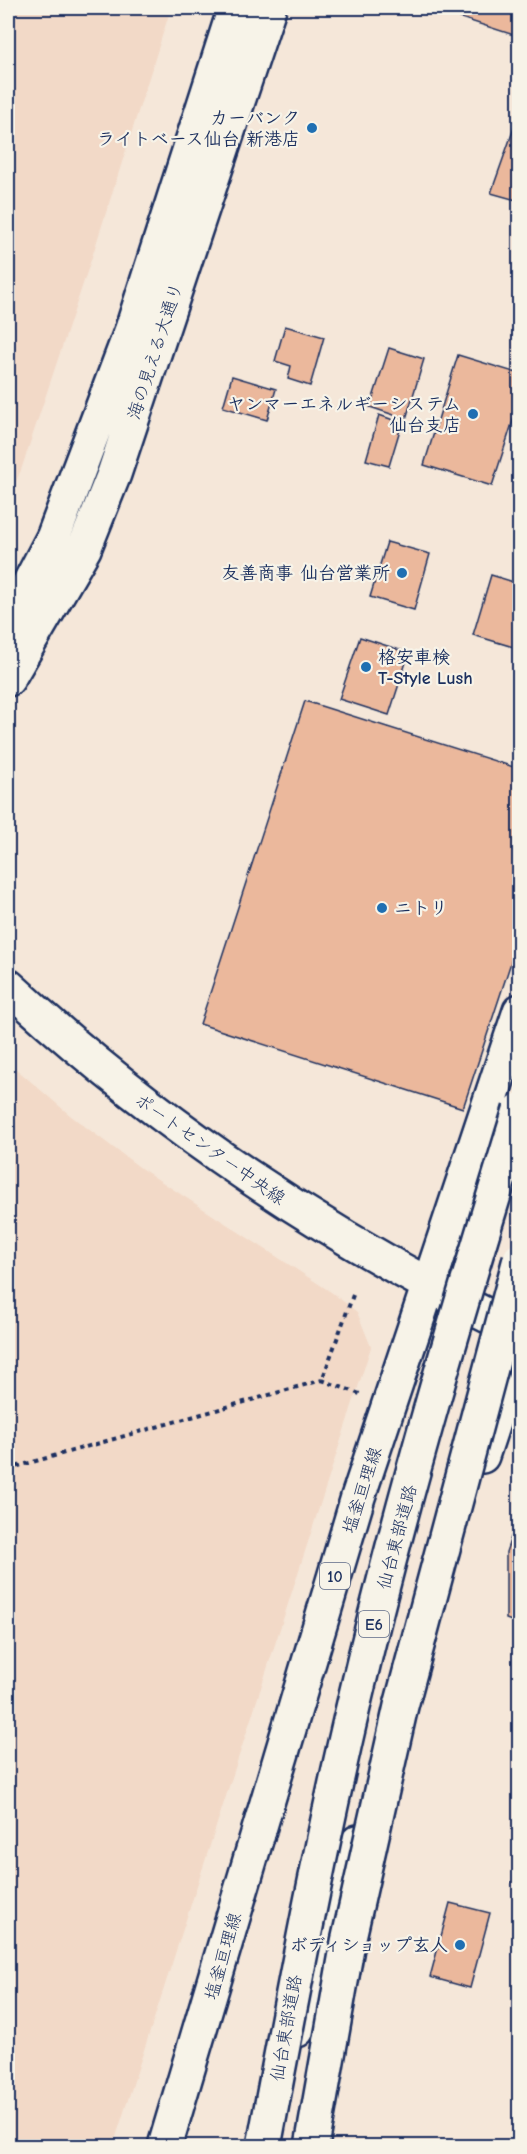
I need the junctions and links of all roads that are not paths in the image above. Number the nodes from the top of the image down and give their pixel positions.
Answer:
1 (235, 8) edge
2 (269, 8) edge
3 (8, 624) edge
4 (8, 679) edge
5 (8, 986) edge
6 (519, 1011) edge
7 (519, 1110) edge
8 (519, 1259) edge
9 (429, 1288) junction
10 (519, 1332) edge
11 (519, 1341) edge
12 (165, 2146) edge
13 (260, 2146) edge
14 (264, 2146) edge
15 (312, 2146) edge

1 - 3 main road
2 - 4 main road, 海の見える大通り
5 - 9 main road, ポートセンター中央線
6 - 9 main road, 塩釜亘理線 / 10
7 - 14 main road, 仙台東部道路 / E6, bridge
8 - 15 main road, bridge
9 - 10 main road, ポートセンター中央線
9 - 12 main road, 塩釜亘理線 / 10
11 - 13 main road

